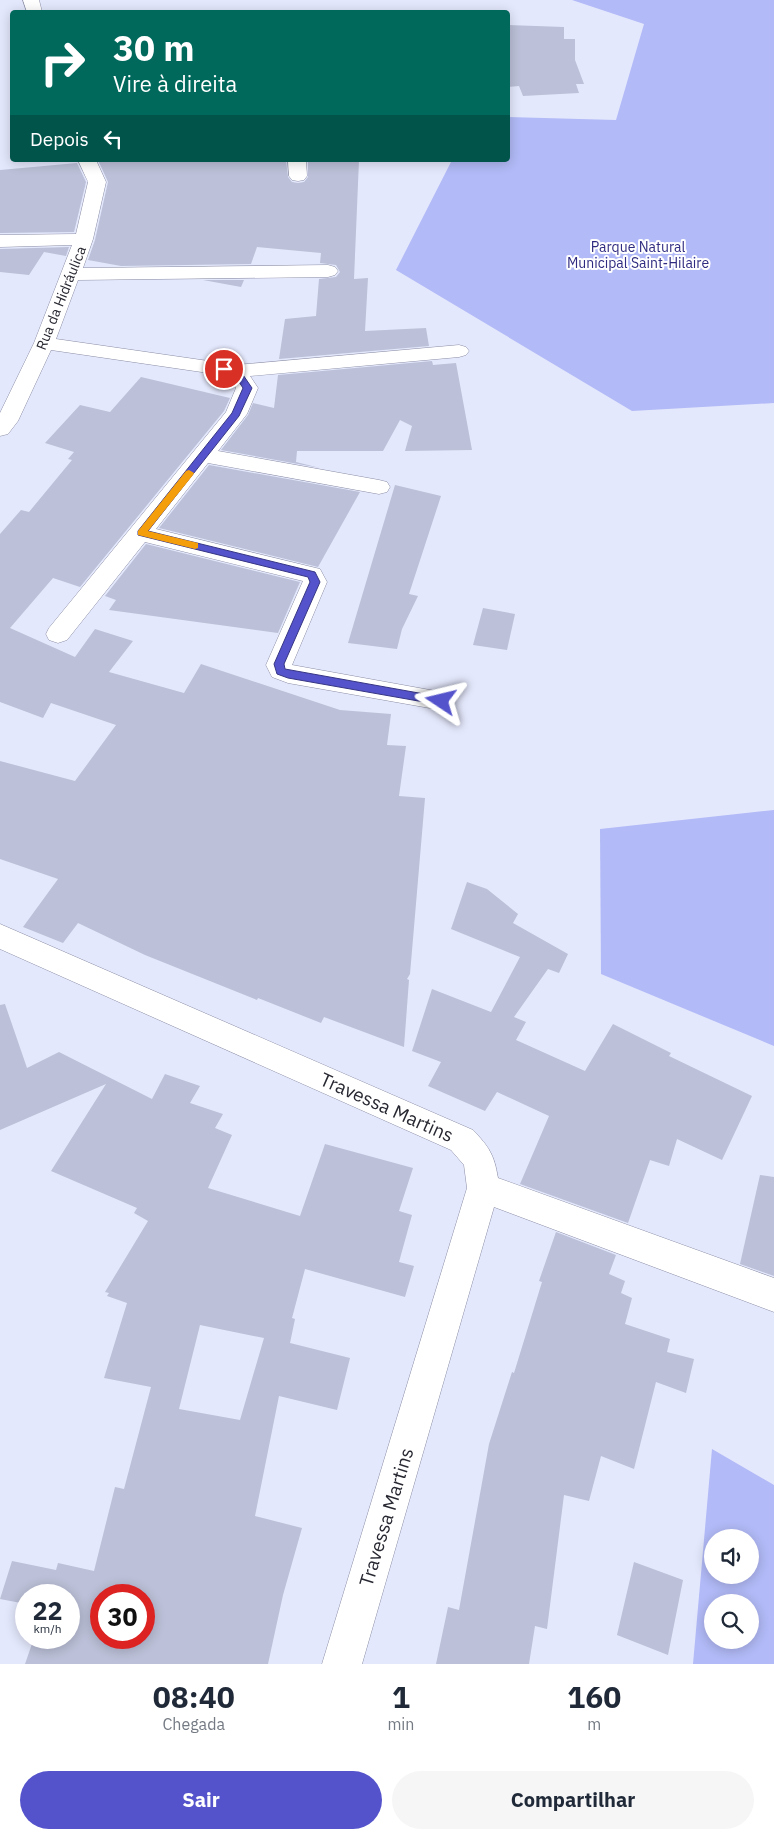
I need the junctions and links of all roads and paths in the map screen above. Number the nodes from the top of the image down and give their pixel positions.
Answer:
1 (88, 162) edge
2 (84, 239) junction
3 (0, 240) edge
4 (328, 271) dead end
5 (69, 274) junction
6 (44, 343) junction
7 (459, 351) dead end
8 (236, 371) junction
9 (0, 429) edge
10 (204, 455) junction
11 (379, 487) dead end
12 (142, 533) junction
13 (58, 634) dead end
14 (441, 701) dead end
15 (0, 936) edge
16 (483, 1188) junction
17 (774, 1295) edge
18 (342, 1664) edge

1 - 2 street, Rua da Hidráulica
2 - 3 street
2 - 5 street, Rua da Hidráulica
4 - 5 street
5 - 6 street, Rua da Hidráulica
6 - 8 street
6 - 9 street, Rua da Hidráulica
7 - 8 street
8 - 10 street
10 - 11 street
10 - 12 street
12 - 13 street
12 - 14 street
15 - 16 street, Travessa Martins
16 - 17 street
16 - 18 street, Travessa Martins

